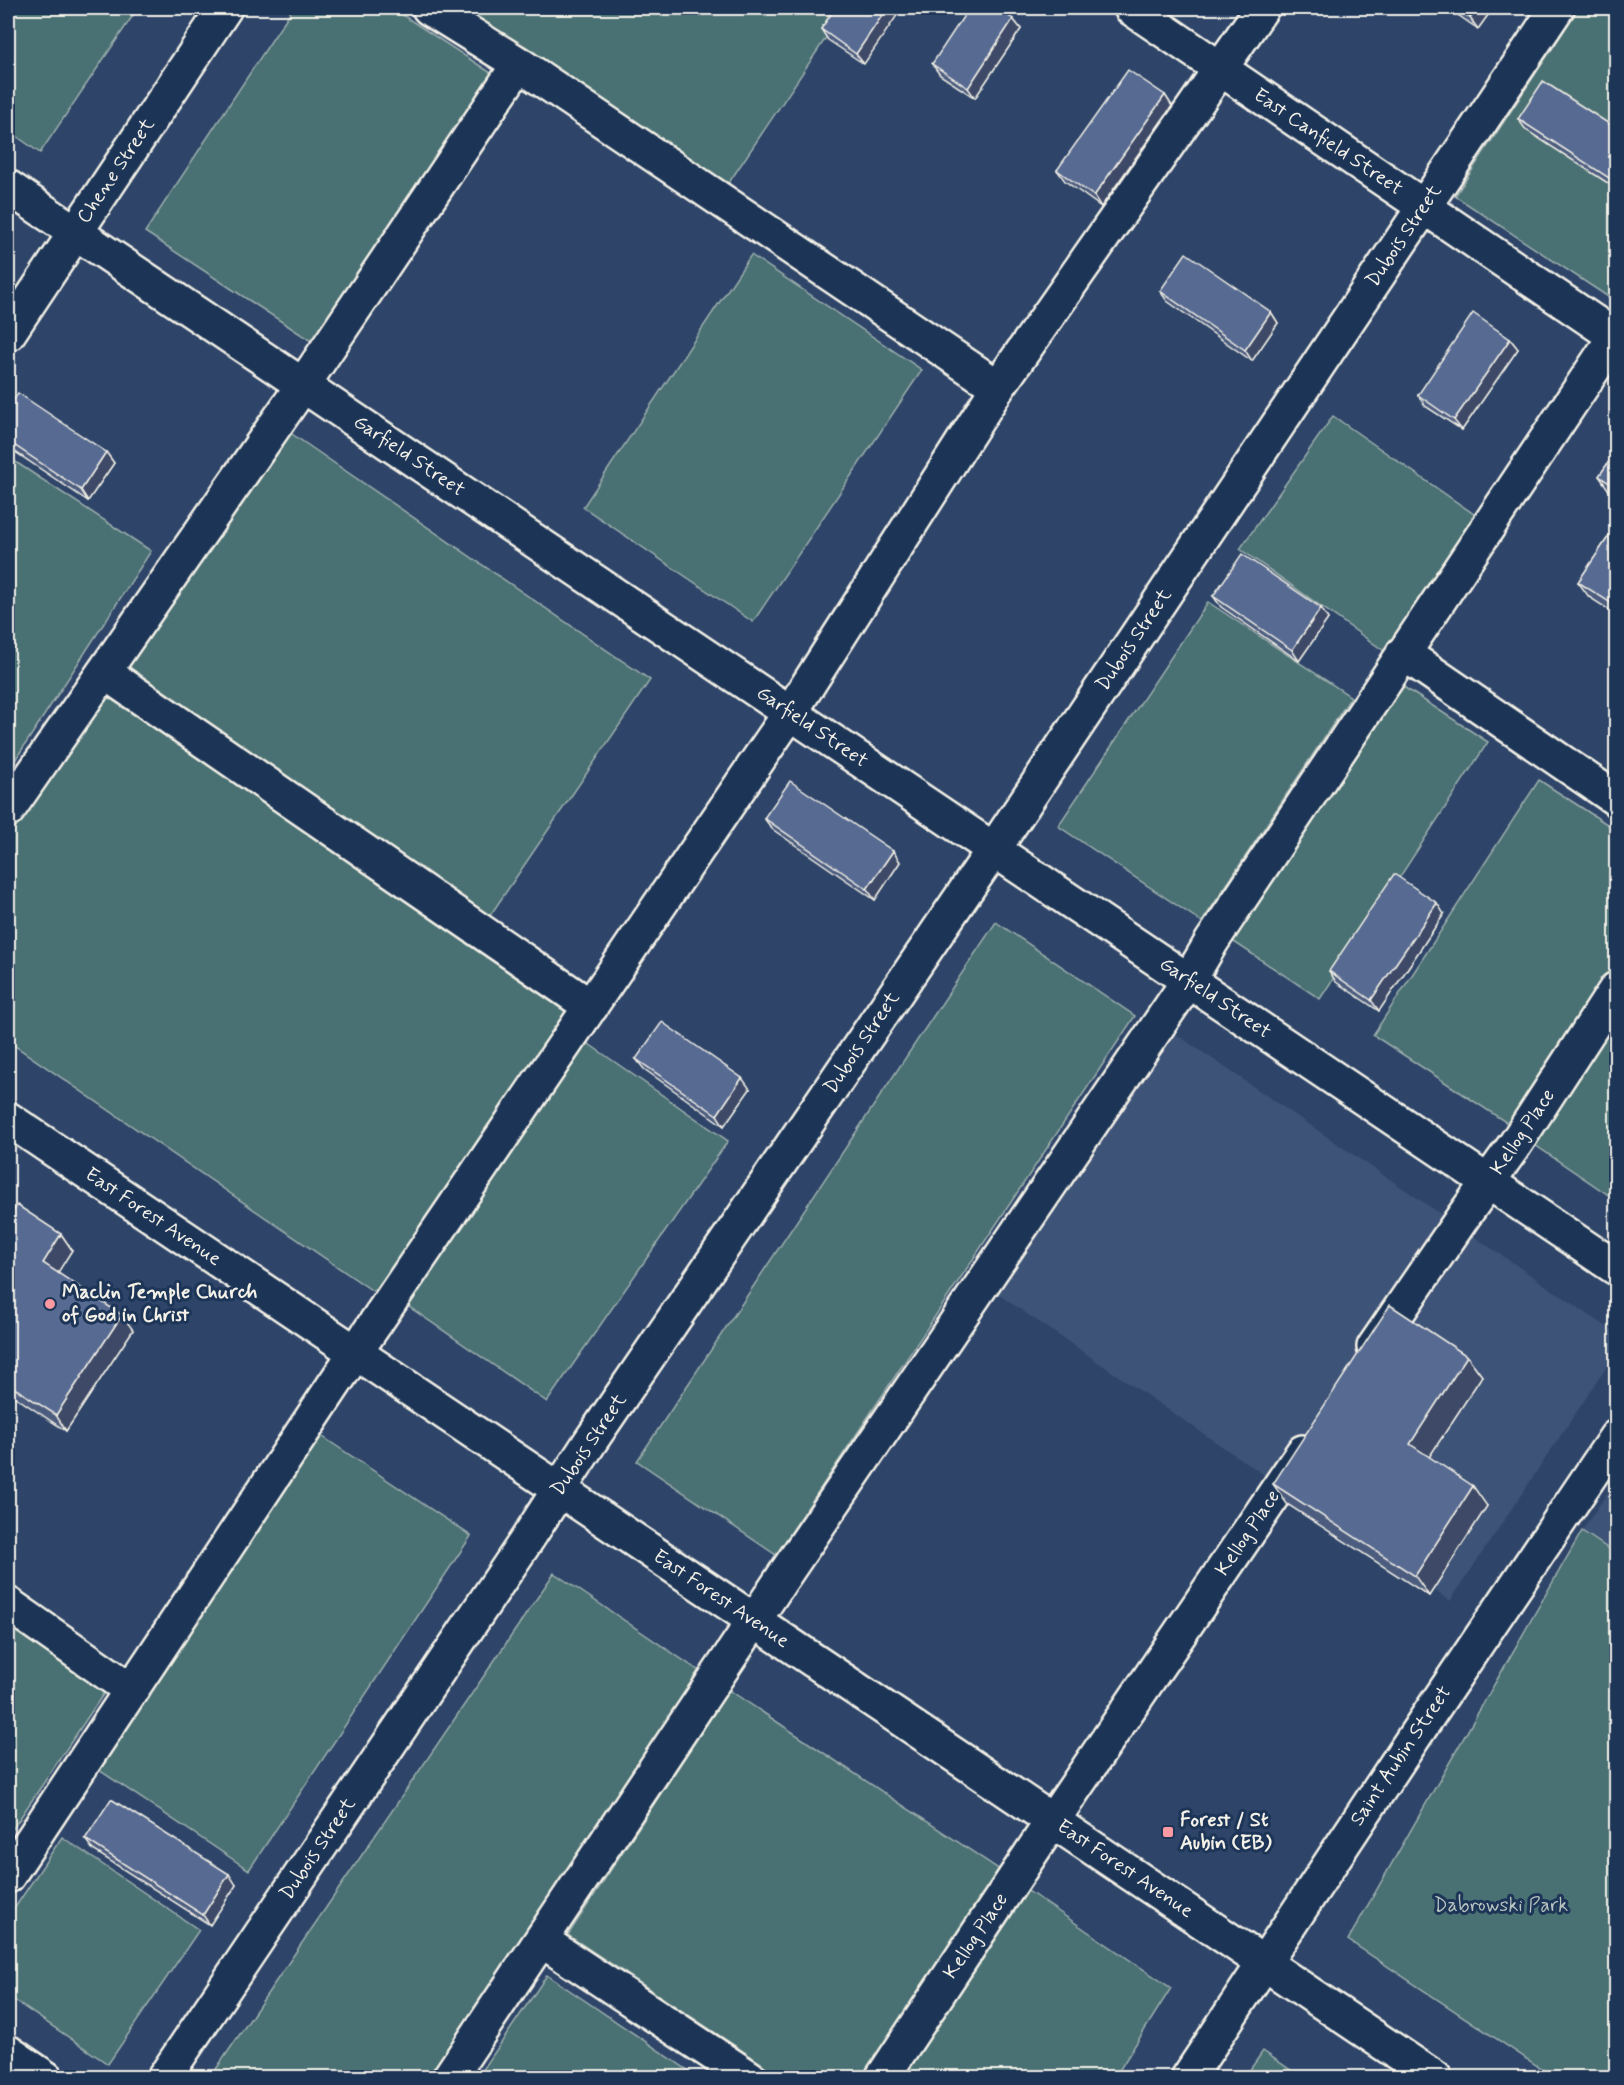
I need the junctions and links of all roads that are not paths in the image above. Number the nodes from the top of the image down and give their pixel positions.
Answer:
1 (225, 8) edge
2 (429, 8) edge
3 (1131, 8) edge
4 (1262, 8) edge
5 (1557, 8) edge
6 (519, 64) junction
7 (1221, 69) junction
8 (8, 187) edge
9 (1424, 207) junction
10 (75, 232) junction
11 (8, 334) edge
12 (1616, 336) edge
13 (303, 385) junction
14 (998, 387) junction
15 (1403, 654) junction
16 (104, 672) junction
17 (790, 713) junction
18 (1617, 799) edge
19 (8, 810) edge
20 (994, 849) junction
21 (1189, 980) junction
22 (1617, 989) edge
23 (591, 1007) junction
24 (8, 1119) edge
25 (1488, 1182) junction
26 (1617, 1268) edge
27 (355, 1353) junction
28 (1357, 1373) edge
29 (1317, 1432) edge
30 (1617, 1437) edge
31 (558, 1490) junction
32 (8, 1604) edge
33 (754, 1620) junction
34 (131, 1690) junction
35 (1053, 1820) junction
36 (8, 1876) edge
37 (541, 1940) junction
38 (1265, 1963) junction
39 (8, 2052) edge
40 (46, 2078) edge
41 (164, 2078) edge
42 (449, 2078) edge
43 (750, 2078) edge
44 (882, 2078) edge
45 (1188, 2078) edge
46 (1435, 2078) edge

1 - 10 street, Chene Street
2 - 6 street
3 - 7 street, East Canfield Street
4 - 7 street
5 - 9 street, Dubois Street
6 - 13 street
6 - 14 street
7 - 9 street, East Canfield Street
7 - 14 street
8 - 10 street, Garfield Street
9 - 12 street, East Canfield Street
9 - 20 street, Dubois Street
10 - 11 street, Chene Street
10 - 13 street, Garfield Street
12 - 15 street
13 - 16 street
13 - 17 street, Garfield Street
14 - 17 street
15 - 18 street
15 - 21 street
16 - 19 street
16 - 23 street
17 - 20 street, Garfield Street
17 - 23 street
20 - 21 street, Garfield Street
20 - 31 street, Dubois Street
21 - 25 street, Garfield Street
21 - 33 street
22 - 25 street, Kellog Place
23 - 27 street
24 - 27 street, East Forest Avenue
25 - 26 street, Garfield Street
25 - 28 street, Kellog Place
27 - 31 street, East Forest Avenue
27 - 34 street
29 - 35 street, Kellog Place
30 - 38 street, Saint Aubin Street
31 - 33 street, East Forest Avenue
31 - 41 street, Dubois Street
32 - 34 street
33 - 35 street, East Forest Avenue
33 - 37 street
34 - 36 street
35 - 38 street, East Forest Avenue
35 - 44 street, Kellog Place
37 - 42 street
37 - 43 street
38 - 45 street, Saint Aubin Street
38 - 46 street, East Forest Avenue
39 - 40 street

